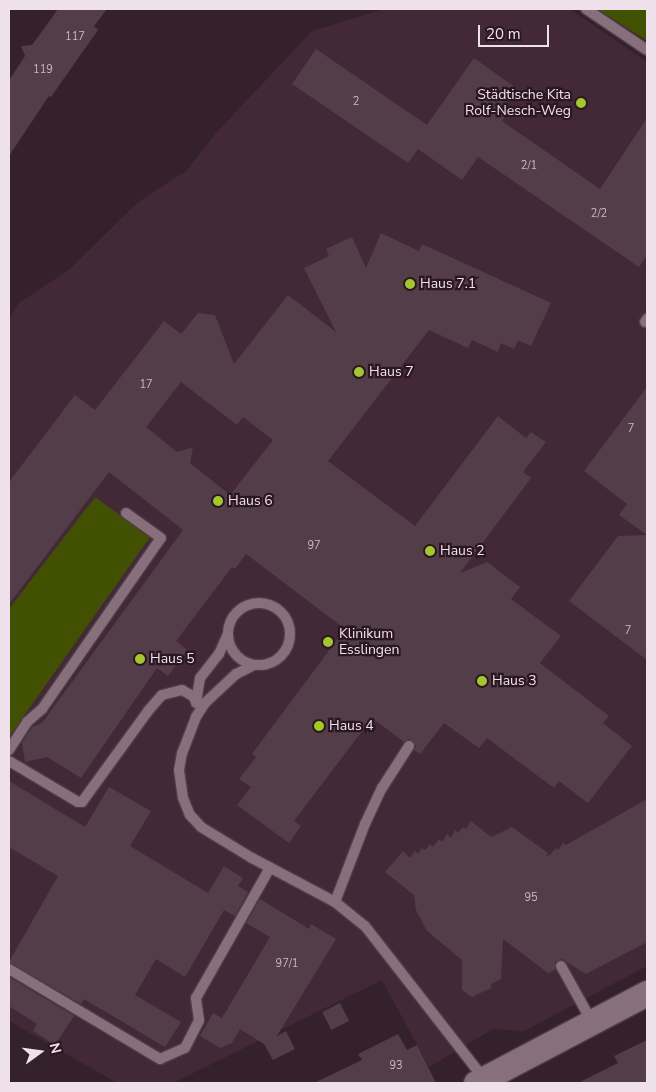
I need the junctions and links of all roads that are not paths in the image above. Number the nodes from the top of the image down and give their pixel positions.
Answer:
1 (586, 9) edge
2 (647, 50) edge
3 (126, 513) dead end
4 (228, 633) junction
5 (254, 665) junction
6 (196, 702) junction
7 (196, 717) junction
8 (409, 746) dead end
9 (9, 750) edge
10 (9, 761) edge
11 (270, 868) junction
12 (335, 902) junction
13 (561, 966) dead end
14 (9, 969) edge
15 (647, 993) edge
16 (592, 1022) junction
17 (479, 1082) edge

1 - 2 lane
3 - 9 lane
4 - 5 lane
4 - 5 lane
4 - 6 lane
5 - 7 lane
6 - 7 lane
6 - 10 lane
7 - 11 lane
8 - 12 lane
11 - 12 lane
11 - 14 lane
12 - 17 lane
13 - 16 lane
15 - 16 street
16 - 17 street

